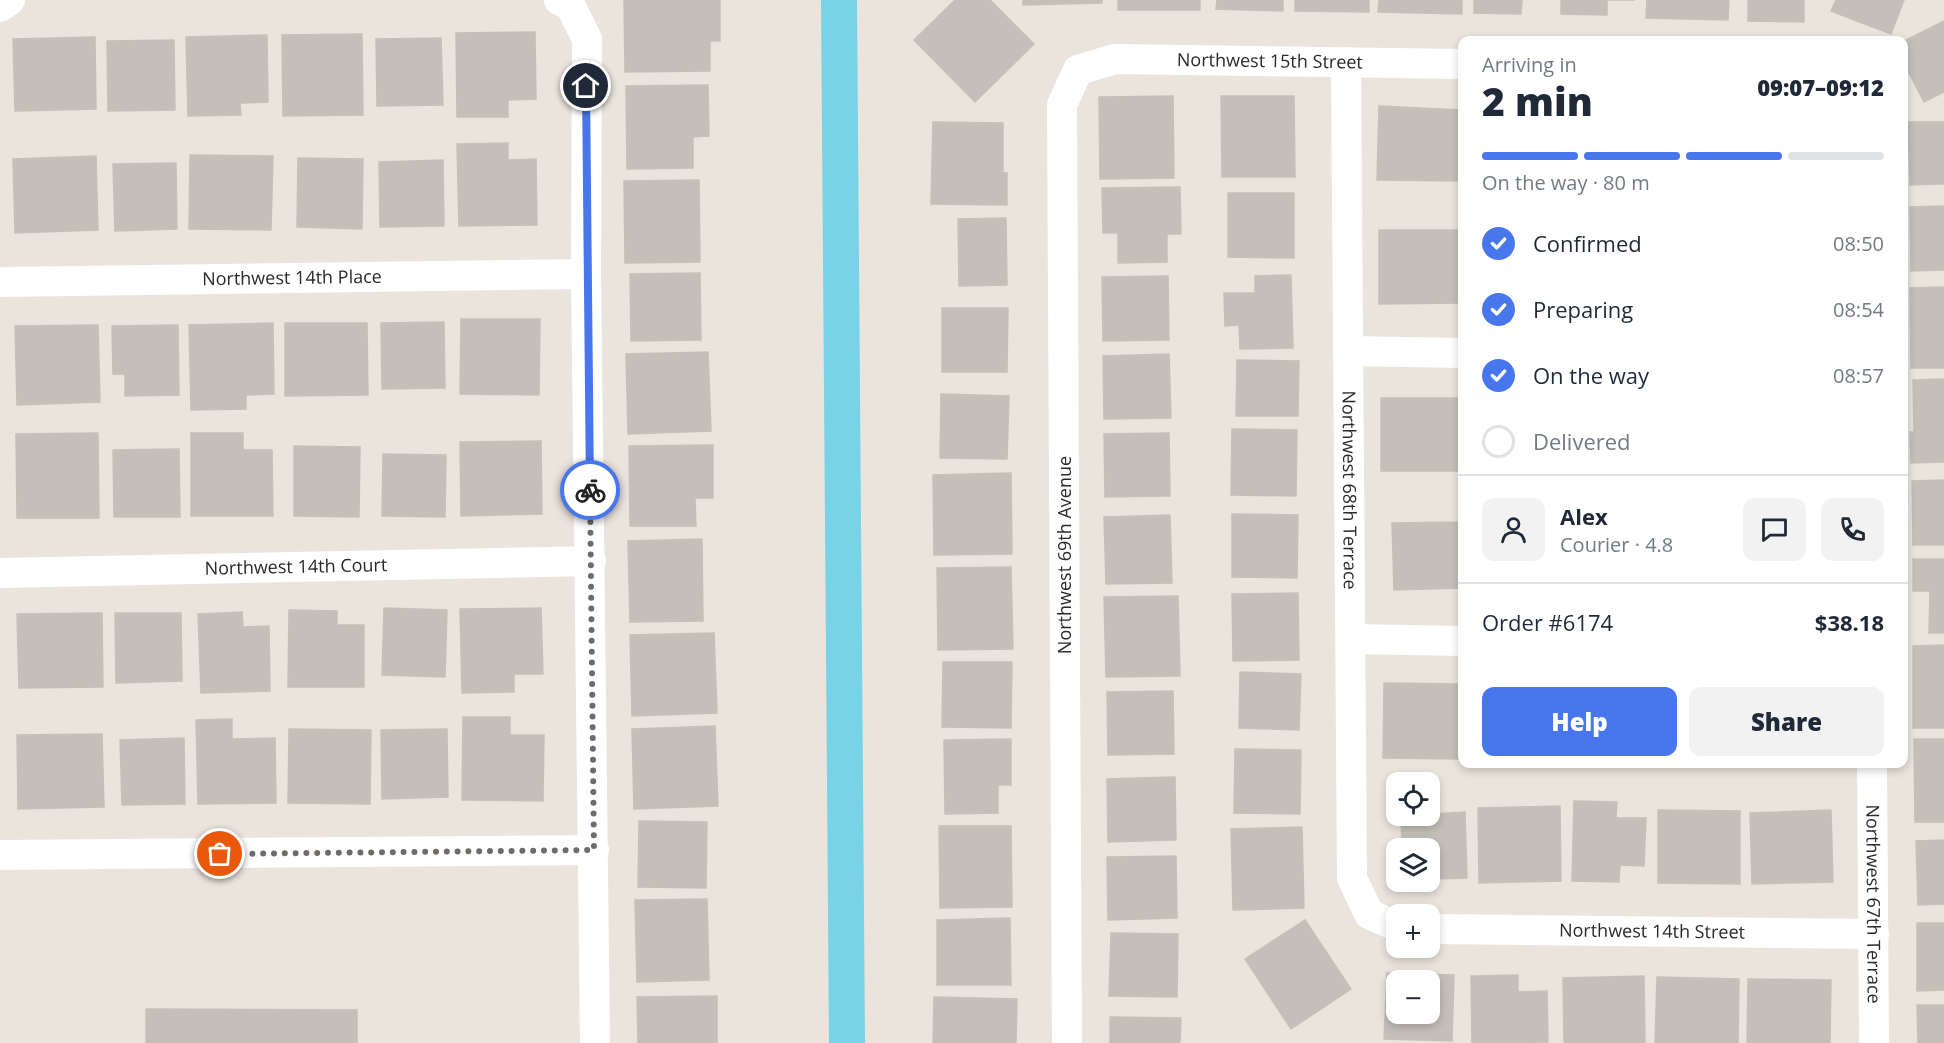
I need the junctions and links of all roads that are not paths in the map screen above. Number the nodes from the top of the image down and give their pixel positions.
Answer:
1 (10, 0) edge
2 (565, 2) edge
3 (0, 7) edge
4 (1346, 62) junction
5 (1458, 64) edge
6 (1078, 70) joint
7 (586, 274) junction
8 (0, 282) edge
9 (1348, 351) junction
10 (1458, 353) edge
11 (591, 561) junction
12 (0, 573) edge
13 (1351, 639) junction
14 (1458, 641) edge
15 (1872, 768) edge
16 (594, 850) junction
17 (0, 855) edge
18 (1386, 922) edge
19 (1440, 929) edge
20 (1874, 934) junction
21 (595, 1043) edge
22 (1067, 1043) edge
23 (1874, 1043) edge

1 - 3 street
2 - 7 street
4 - 5 street, Northwest 15th Street
4 - 6 street, Northwest 15th Street
4 - 9 street, Northwest 68th Terrace
6 - 22 street, Northwest 69th Avenue
7 - 8 street, Northwest 14th Place
7 - 11 street
9 - 10 street
9 - 13 street, Northwest 68th Terrace
11 - 12 street, Northwest 14th Court
11 - 16 street
13 - 14 street
13 - 18 street, Northwest 68th Terrace
15 - 20 street, Northwest 67th Terrace
16 - 17 street
16 - 21 street
19 - 20 street, Northwest 14th Street
20 - 23 street, Northwest 67th Terrace

